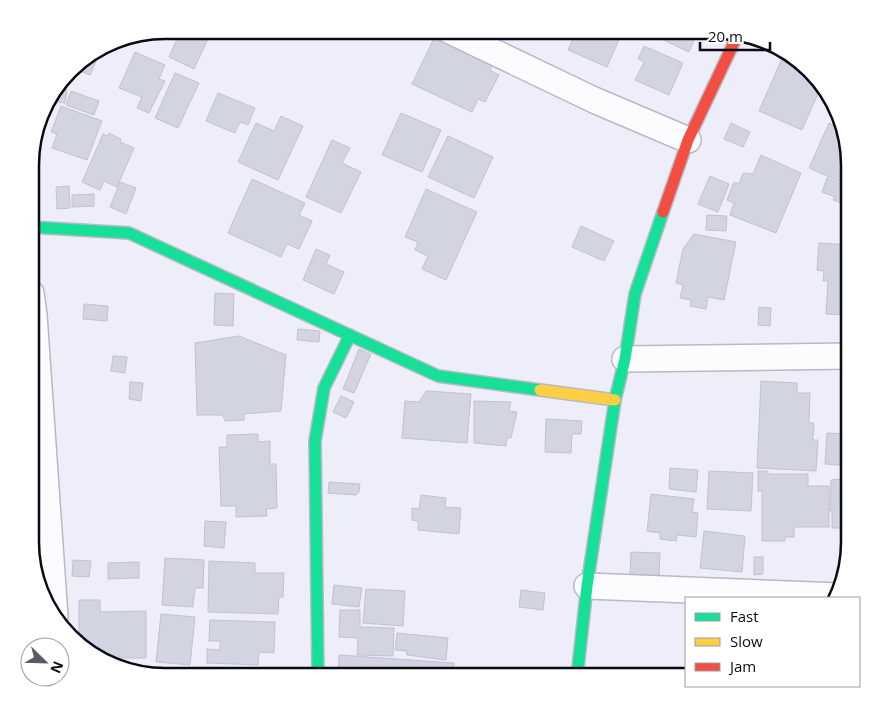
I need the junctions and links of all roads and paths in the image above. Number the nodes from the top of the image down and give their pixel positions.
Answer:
1 (467, 39) edge
2 (735, 41) edge
3 (688, 140) junction
4 (39, 227) edge
5 (350, 335) junction
6 (841, 356) edge
7 (625, 359) junction
8 (615, 400) junction
9 (39, 502) edge
10 (40, 539) edge
11 (587, 586) junction
12 (829, 596) edge
13 (52, 598) edge
14 (318, 668) edge
15 (578, 668) edge

1 - 3 street
2 - 3 street
3 - 7 street
4 - 5 street
5 - 8 street
5 - 14 street
6 - 7 street
7 - 8 street
8 - 11 street
9 - 10 street
10 - 13 street
11 - 12 street
11 - 15 street

